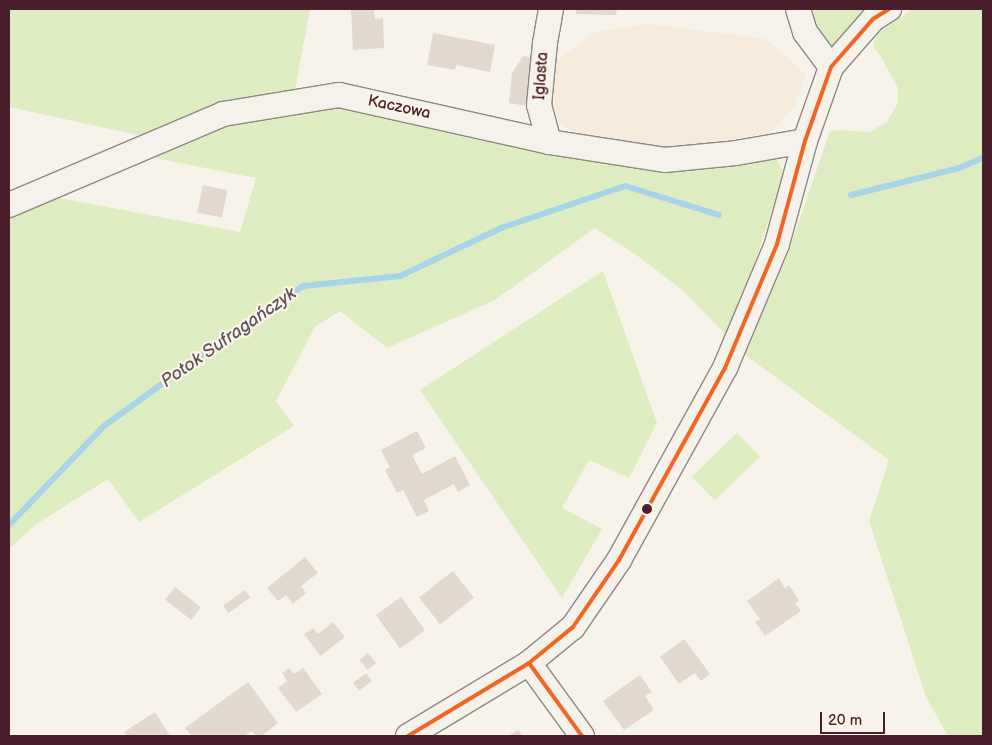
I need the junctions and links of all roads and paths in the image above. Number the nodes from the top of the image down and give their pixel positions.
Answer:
1 (551, 9) edge
2 (798, 9) edge
3 (890, 9) edge
4 (831, 67) junction
5 (805, 141) junction
6 (549, 142) junction
7 (9, 204) edge
8 (529, 663) junction
9 (408, 736) edge
10 (582, 736) edge

1 - 6 street, Iglasta
2 - 4 street
3 - 4 street
4 - 5 street
5 - 6 street, Kaczowa
5 - 8 street
6 - 7 street, Kaczowa
8 - 9 street
8 - 10 street

